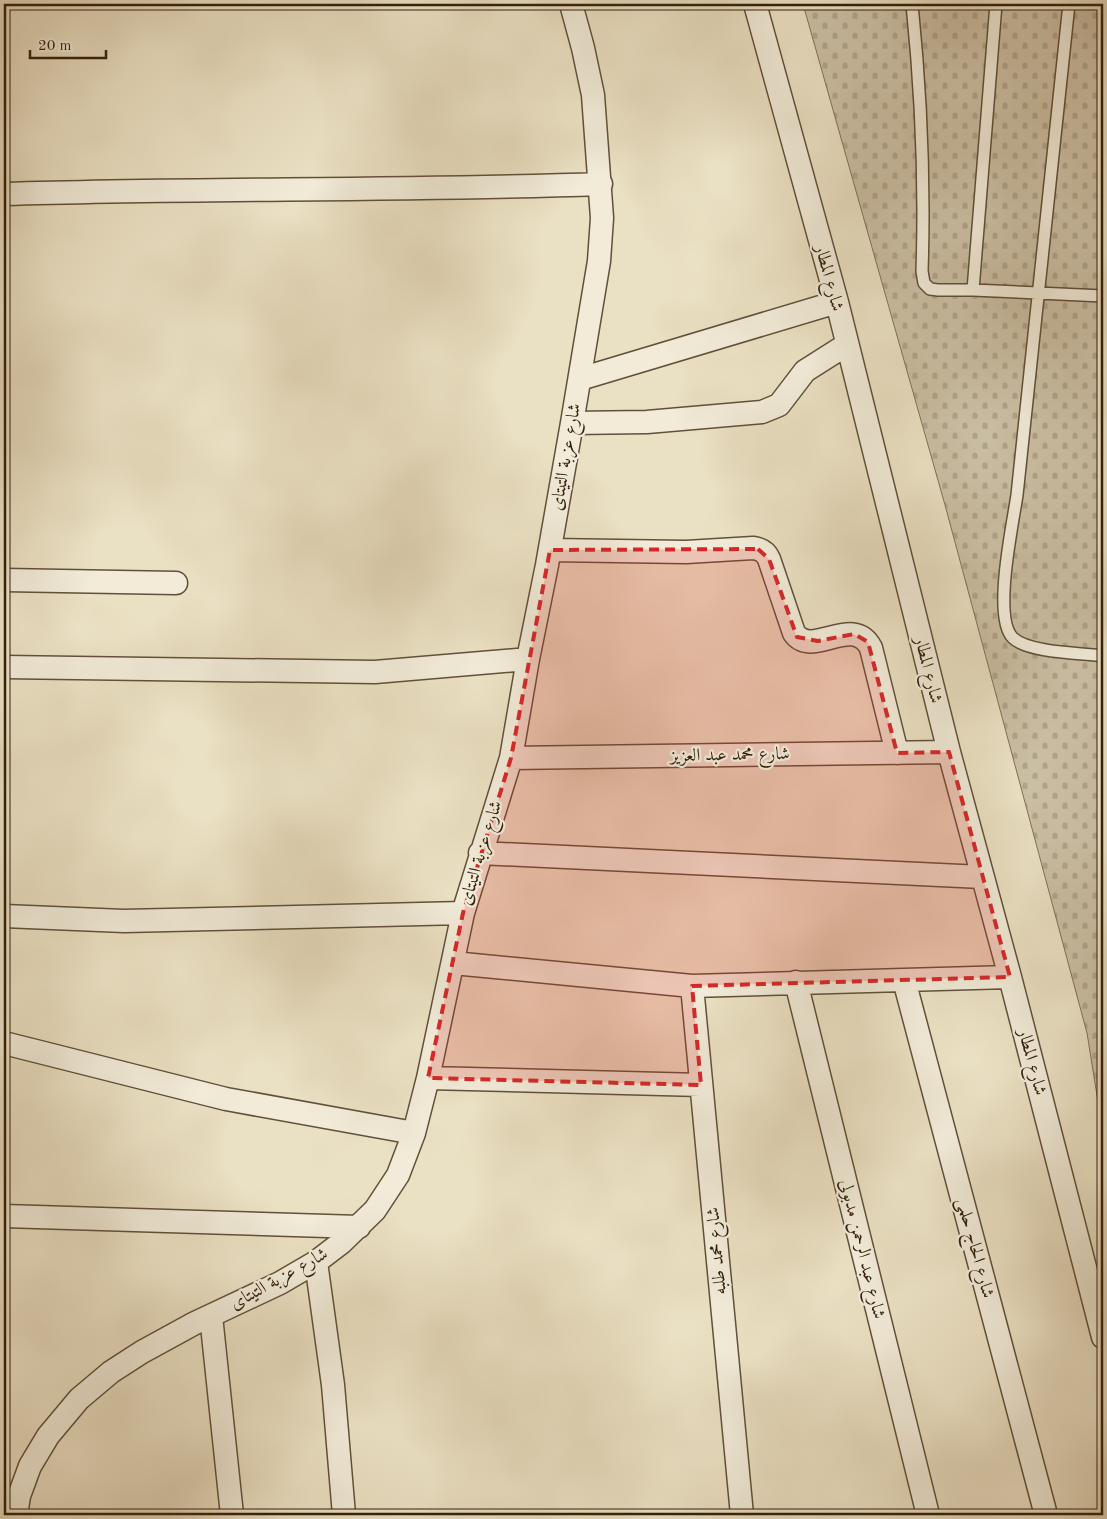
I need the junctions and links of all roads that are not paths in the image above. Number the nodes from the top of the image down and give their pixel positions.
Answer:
1 (571, 4) edge
2 (755, 4) edge
3 (912, 4) edge
4 (996, 4) edge
5 (1069, 4) edge
6 (601, 184) junction
7 (4, 194) edge
8 (973, 290) junction
9 (1038, 292) junction
10 (1103, 296) edge
11 (836, 302) junction
12 (846, 345) junction
13 (580, 379) junction
14 (572, 423) junction
15 (550, 550) junction
16 (4, 580) edge
17 (176, 583) dead end
18 (1103, 656) edge
19 (528, 659) junction
20 (4, 667) edge
21 (949, 752) junction
22 (896, 753) junction
23 (511, 758) junction
24 (480, 853) junction
25 (982, 877) junction
26 (463, 913) junction
27 (4, 916) edge
28 (453, 963) junction
29 (1010, 977) junction
30 (904, 980) junction
31 (796, 982) junction
32 (692, 986) junction
33 (4, 1043) edge
34 (428, 1078) junction
35 (701, 1085) junction
36 (414, 1133) junction
37 (4, 1216) edge
38 (359, 1227) junction
39 (316, 1262) junction
40 (211, 1316) junction
41 (1103, 1336) edge
42 (16, 1515) edge
43 (232, 1515) edge
44 (344, 1515) edge
45 (742, 1515) edge
46 (928, 1515) edge
47 (1046, 1515) edge

1 - 6 street, شارع عزبة التيتاى
2 - 11 street, شارع المطار
3 - 8 lane
4 - 8 lane
5 - 9 lane
6 - 7 street
6 - 13 street, شارع عزبة التيتاى
8 - 9 lane
9 - 10 lane
9 - 18 lane
11 - 12 street, شارع المطار
11 - 13 street
12 - 14 street
12 - 21 street, شارع المطار
13 - 14 street, شارع عزبة التيتاى
14 - 15 street, شارع عزبة التيتاى
15 - 19 street, شارع عزبة التيتاى
15 - 22 street
16 - 17 street
19 - 20 street
19 - 23 street, شارع عزبة التيتاى
21 - 22 street, شارع محمد عبد العزيز
21 - 25 street, شارع المطار
22 - 23 street, شارع محمد عبد العزيز
23 - 24 street, شارع عزبة التيتاى
24 - 25 street
24 - 26 street, شارع عزبة التيتاى
25 - 29 street, شارع المطار
26 - 27 street
26 - 28 street, شارع عزبة التيتاى
28 - 32 street
28 - 34 street, شارع عزبة التيتاى
29 - 30 street
29 - 41 street, شارع المطار
30 - 31 street
30 - 47 street, شارع الحاج حلمى
31 - 32 street
31 - 46 street, شارع عبد الرحمن مدبولى
32 - 35 street, شارع محمد طلبه
33 - 36 street
34 - 35 street
34 - 36 street, شارع عزبة التيتاى
35 - 45 street, شارع محمد طلبه
36 - 38 street, شارع عزبة التيتاى
37 - 38 street
38 - 39 street, شارع عزبة التيتاى
39 - 40 street, شارع عزبة التيتاى
39 - 44 street
40 - 42 street, شارع عزبة التيتاى
40 - 43 street

